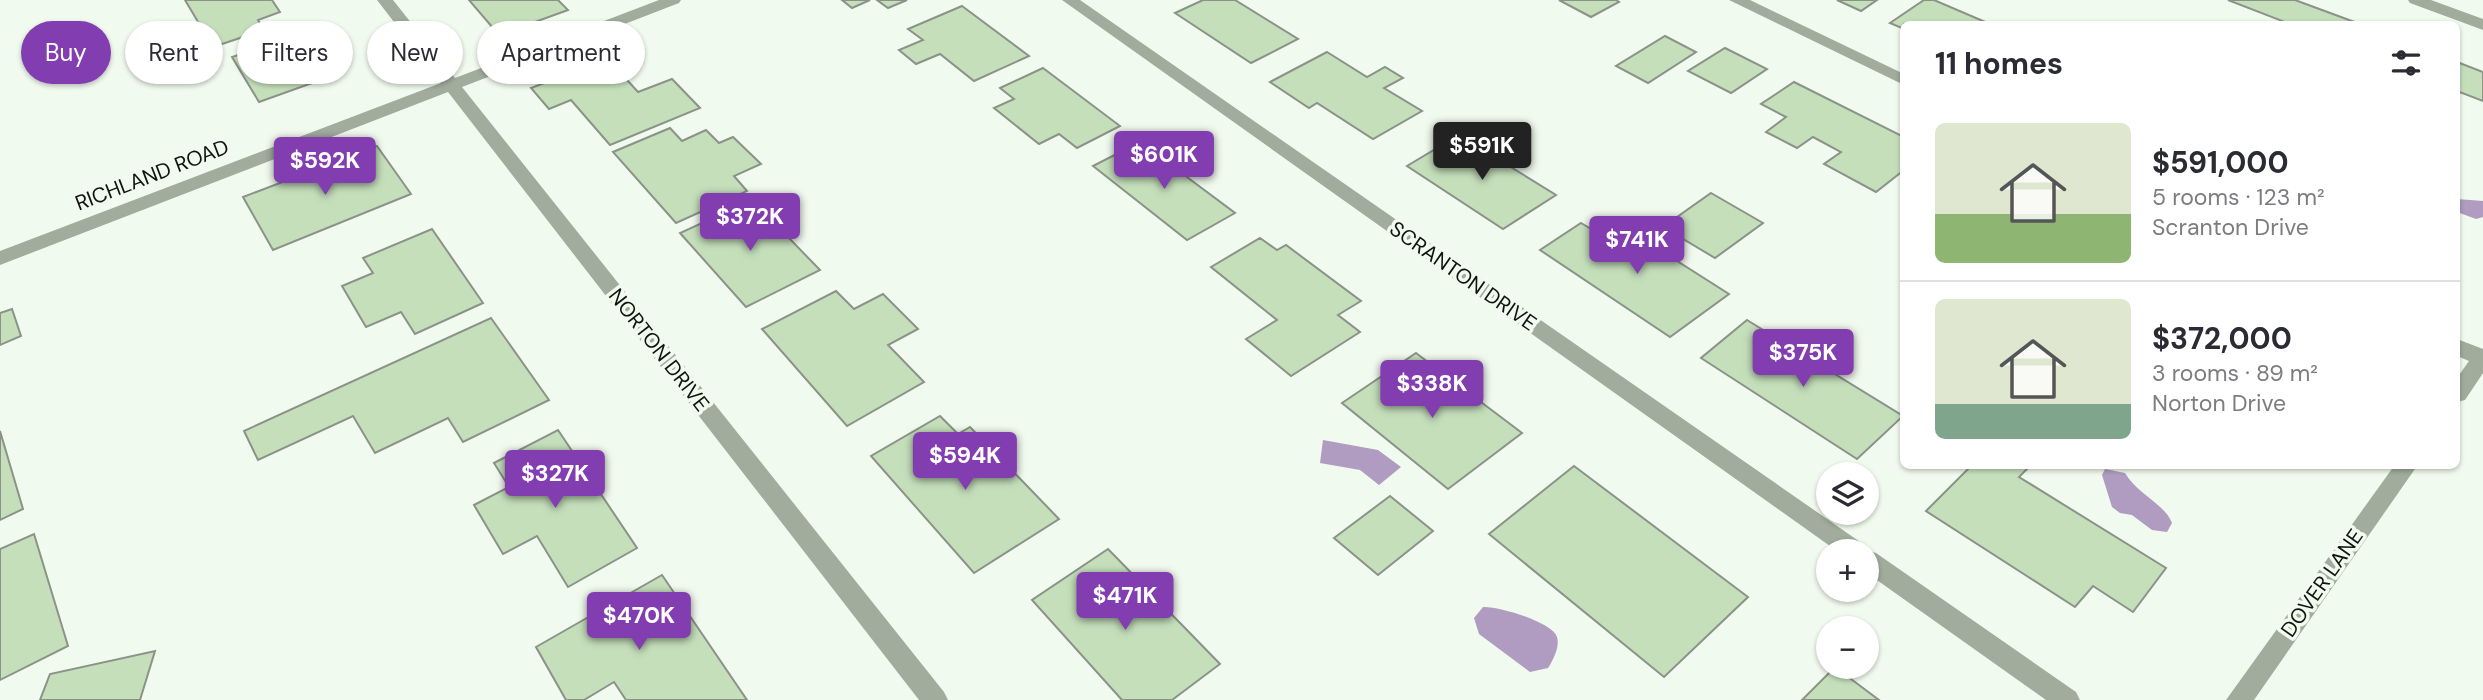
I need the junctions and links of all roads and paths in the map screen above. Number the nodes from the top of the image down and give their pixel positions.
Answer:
1 (385, 0) edge
2 (673, 0) edge
3 (1070, 0) edge
4 (1737, 0) edge
5 (2416, 0) edge
6 (2483, 25) edge
7 (1900, 78) edge
8 (450, 85) junction
9 (0, 258) edge
10 (2460, 348) edge
11 (2483, 358) edge
12 (2460, 390) edge
13 (2404, 469) edge
14 (1838, 539) edge
15 (1879, 568) edge
16 (935, 700) edge
17 (2067, 700) edge
18 (2239, 700) edge

1 - 8 street, NORTON DRIVE
2 - 8 street, RICHLAND ROAD
3 - 14 street, SCRANTON DRIVE
4 - 7 street
5 - 6 street
8 - 9 street, RICHLAND ROAD
8 - 16 street, NORTON DRIVE
10 - 11 street
11 - 12 street
13 - 18 street, DOVER LANE
15 - 17 street

